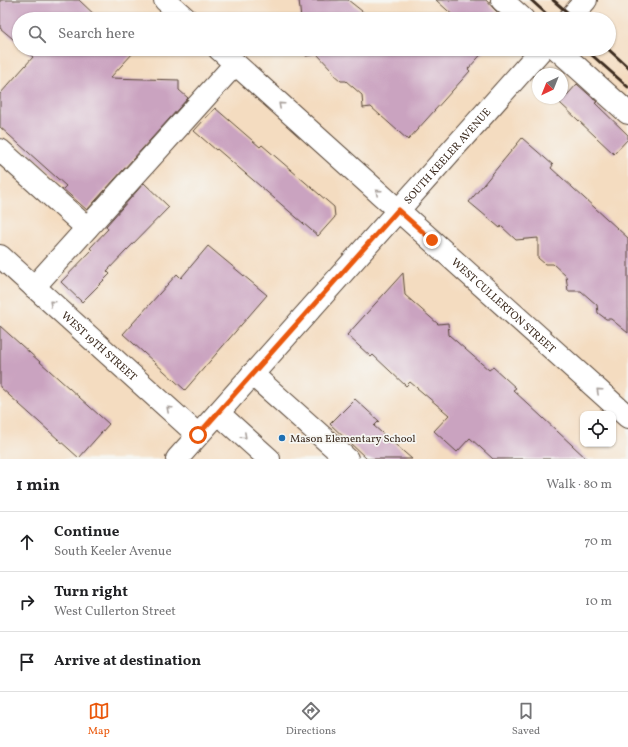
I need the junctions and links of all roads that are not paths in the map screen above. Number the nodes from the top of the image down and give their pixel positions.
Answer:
1 (165, 0) edge
2 (502, 0) edge
3 (178, 12) edge
4 (515, 12) edge
5 (227, 56) edge
6 (536, 56) edge
7 (565, 56) edge
8 (236, 64) junction
9 (628, 113) edge
10 (0, 150) edge
11 (398, 210) junction
12 (87, 228) junction
13 (0, 256) edge
14 (34, 287) junction
15 (252, 374) junction
16 (218, 412) junction
17 (628, 417) edge
18 (198, 435) junction
19 (176, 459) edge
20 (269, 459) edge
21 (347, 459) edge

1 - 3 street
2 - 4 street
5 - 8 street, WEST CULLERTON STREET
6 - 11 street, SOUTH KEELER AVENUE
7 - 9 street
11 -> 8 street, WEST CULLERTON STREET
8 - 12 street
10 - 12 street
11 - 15 street, SOUTH KEELER AVENUE
17 -> 11 street, WEST CULLERTON STREET
12 - 14 street
13 - 14 street, WEST 19TH STREET
18 -> 14 street, WEST 19TH STREET
15 - 16 street, SOUTH KEELER AVENUE
15 - 21 street
16 - 18 street, SOUTH KEELER AVENUE
16 -> 20 street
18 - 19 street, SOUTH KEELER AVENUE

